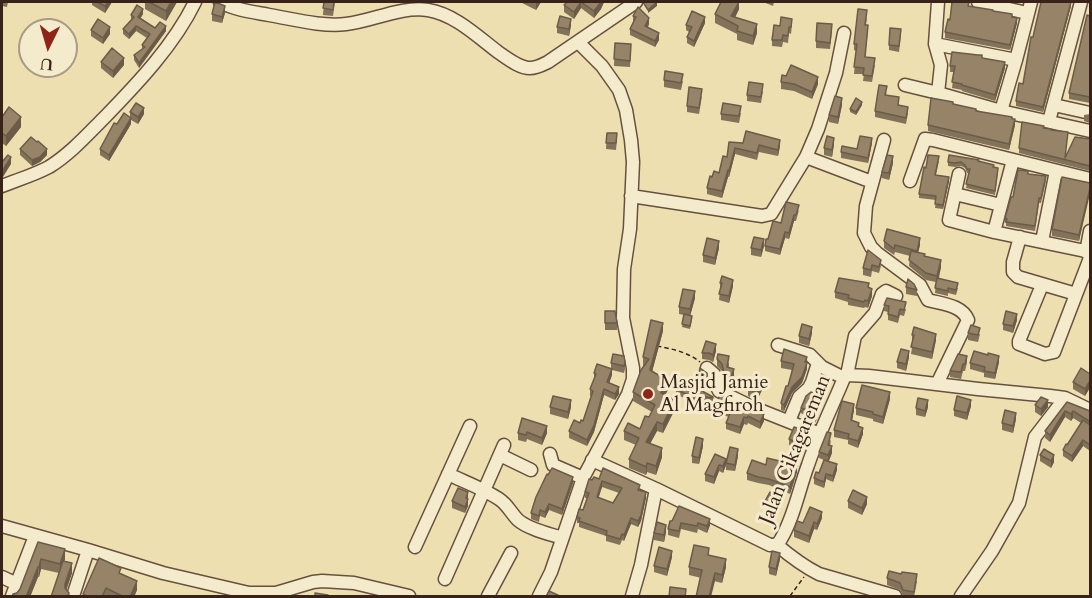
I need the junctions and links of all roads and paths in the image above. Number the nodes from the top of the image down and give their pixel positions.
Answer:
1 (195, 2) edge
2 (220, 2) edge
3 (636, 2) edge
4 (938, 2) edge
5 (978, 2) edge
6 (1081, 2) edge
7 (1029, 7) edge
8 (844, 33) dead end
9 (578, 42) junction
10 (935, 44) junction
11 (1016, 60) junction
12 (905, 85) dead end
13 (938, 93) junction
14 (1054, 105) junction
15 (1001, 111) junction
16 (1090, 112) edge
17 (1049, 121) junction
18 (1090, 131) edge
19 (884, 140) dead end
20 (806, 157) junction
21 (1013, 160) junction
22 (1056, 171) junction
23 (959, 174) dead end
24 (1090, 178) edge
25 (872, 182) junction
26 (910, 182) dead end
27 (2, 186) edge
28 (954, 194) junction
29 (632, 196) junction
30 (1001, 205) junction
31 (1090, 231) edge
32 (994, 232) junction
33 (1020, 237) junction
34 (1042, 241) junction
35 (1089, 254) edge
36 (1042, 285) junction
37 (1076, 294) junction
38 (896, 296) dead end
39 (649, 344) edge
40 (778, 345) dead end
41 (818, 363) junction
42 (707, 368) joint
43 (845, 377) junction
44 (937, 384) junction
45 (1065, 398) junction
46 (1090, 410) edge
47 (789, 421) junction
48 (470, 426) dead end
49 (820, 434) junction
50 (550, 454) dead end
51 (592, 460) junction
52 (531, 470) dead end
53 (448, 474) junction
54 (583, 478) junction
55 (656, 489) junction
56 (484, 490) junction
57 (2, 526) edge
58 (35, 536) junction
59 (562, 538) junction
60 (777, 544) junction
61 (415, 547) dead end
62 (88, 550) junction
63 (511, 553) dead end
64 (810, 569) junction
65 (2, 578) edge
66 (445, 579) dead end
67 (17, 584) junction
68 (871, 593) edge
69 (12, 597) edge
70 (73, 597) edge
71 (410, 597) edge
72 (488, 597) edge
73 (539, 597) edge
74 (632, 597) edge
75 (790, 597) edge
76 (895, 597) edge
77 (961, 597) edge

1 - 27 street
2 - 9 street
3 - 9 street
4 - 10 street
5 - 7 street
6 - 14 street
7 - 11 street
8 - 20 street
9 - 29 street
10 - 11 street
10 - 13 street
11 - 15 street
12 - 13 street
13 - 15 street
14 - 16 street
14 - 17 street
15 - 17 street
17 - 18 street
19 - 25 street
20 - 25 street
20 - 29 street
21 - 22 street
21 - 26 street
21 - 30 street
22 - 24 street
22 - 34 street
23 - 28 street
25 - 44 street
28 - 30 street
28 - 32 street
29 - 51 street
30 - 32 street
31 - 35 street
32 - 33 street
33 - 34 street
33 - 36 street
34 - 35 street
35 - 37 street
36 - 37 street
36 - 37 street
38 - 43 street
39 - 42 path
40 - 41 street
41 - 43 street
41 - 47 street
42 - 47 street
43 - 44 street, Jalan Cikagareman
43 - 49 street, Jalan Cikagareman
44 - 45 street, Jalan Cikagareman
45 - 46 street, Jalan Cikagareman
45 - 77 street
47 - 49 street
48 - 53 street
49 - 60 street, Jalan Cikagareman
50 - 54 street
51 - 54 street
51 - 55 street, Jalan Cikagareman
52 - 56 street
53 - 56 street
53 - 61 street
54 - 59 street
55 - 60 street, Jalan Cikagareman
55 - 74 street
56 - 59 street
56 - 66 street
57 - 58 street
58 - 62 street
58 - 67 street
59 - 73 street
60 - 64 street
62 - 70 street
62 - 71 street
63 - 72 street
64 - 68 street
64 - 75 path
65 - 67 street
67 - 69 street
68 - 76 street

